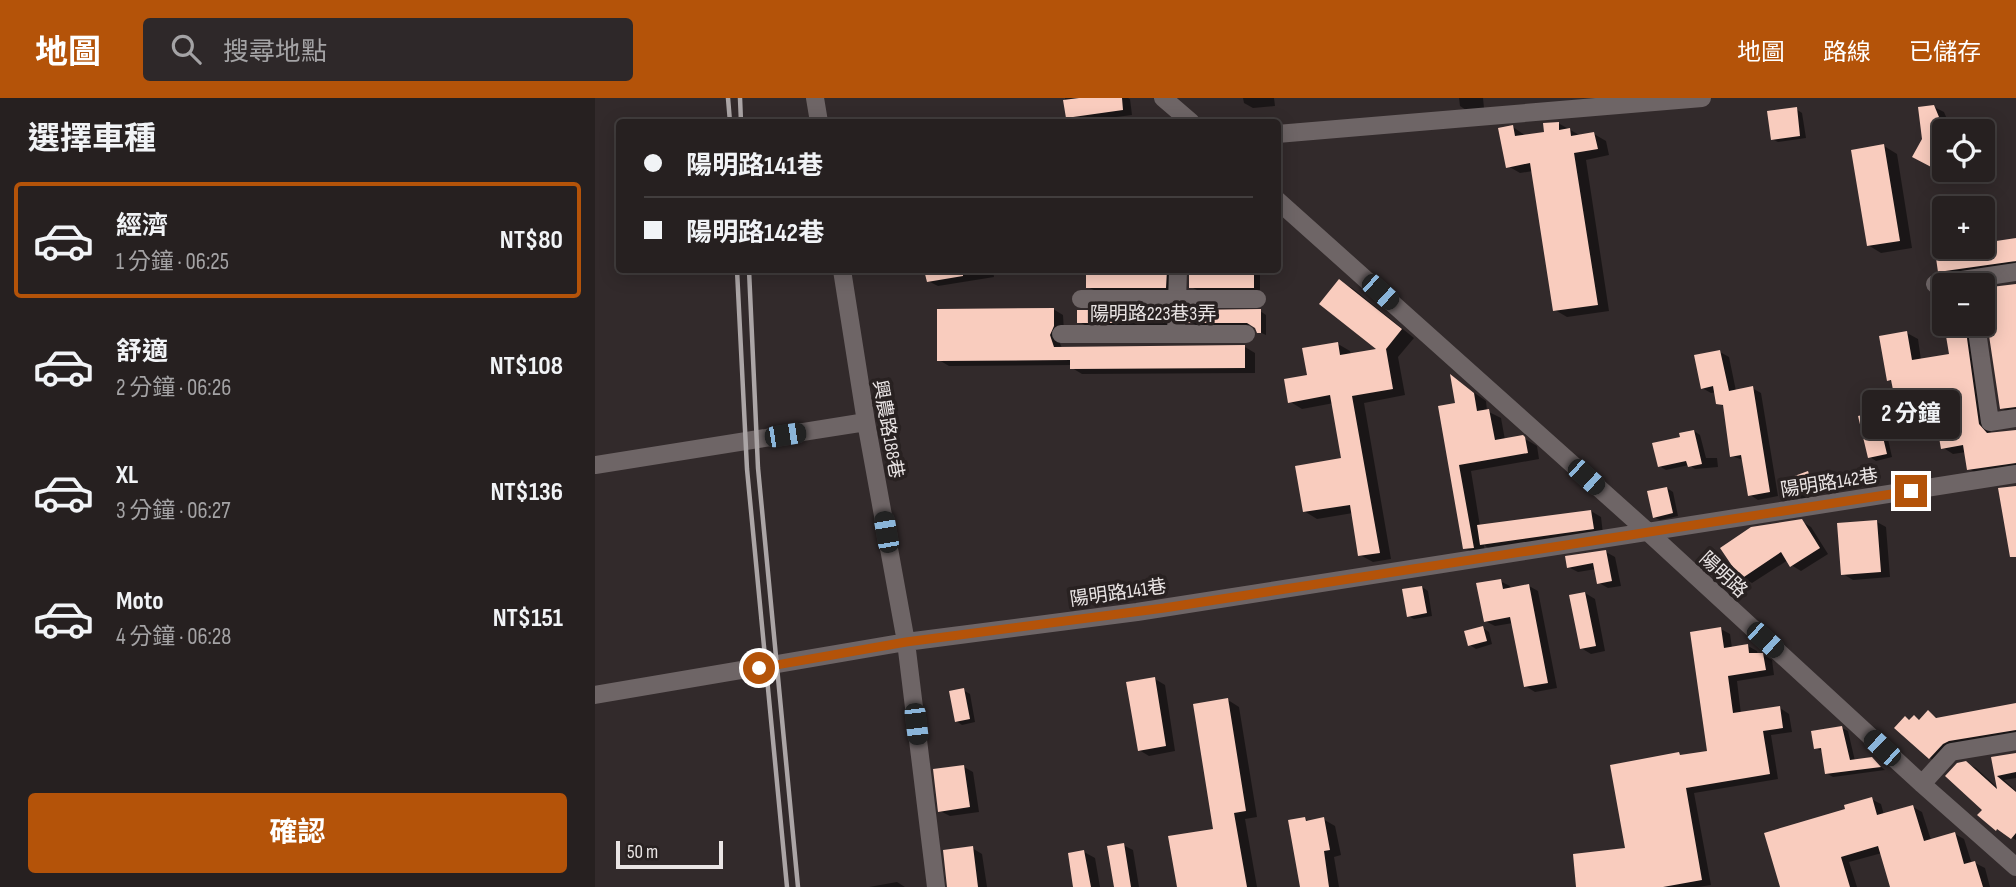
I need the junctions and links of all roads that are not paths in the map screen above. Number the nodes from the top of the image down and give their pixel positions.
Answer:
1 (815, 98) edge
2 (1163, 98) edge
3 (1702, 98) edge
4 (818, 119) edge
5 (1188, 119) edge
6 (1281, 134) edge
7 (1281, 204) edge
8 (2016, 272) edge
9 (842, 273) edge
10 (1178, 273) edge
11 (1995, 275) edge
12 (1080, 299) dead end
13 (1257, 299) dead end
14 (1177, 300) junction
15 (1061, 334) dead end
16 (1177, 334) junction
17 (1246, 334) dead end
18 (1978, 336) edge
19 (2016, 418) edge
20 (866, 422) junction
21 (595, 466) edge
22 (2016, 474) edge
23 (1648, 532) junction
24 (906, 642) junction
25 (595, 695) edge
26 (2016, 741) edge
27 (1922, 784) junction
28 (2016, 867) edge
29 (936, 887) edge

1 - 4 street
2 - 5 street
3 - 6 street
7 - 23 street, 陽明路
8 - 11 street
9 - 20 street, 興農路188巷
10 - 14 street
12 - 14 street
13 - 14 street
14 - 16 street
15 - 16 street, 陽明路223巷3弄
16 - 17 street, 陽明路223巷3弄
18 - 19 street
20 - 21 street
20 - 24 street, 興農路188巷
22 - 23 street, 陽明路142巷
23 - 24 street, 陽明路141巷
23 - 27 street, 陽明路
24 - 25 street, 陽明路141巷
24 - 29 street, 興農路188巷
26 - 27 street
27 - 28 street, 陽明路

